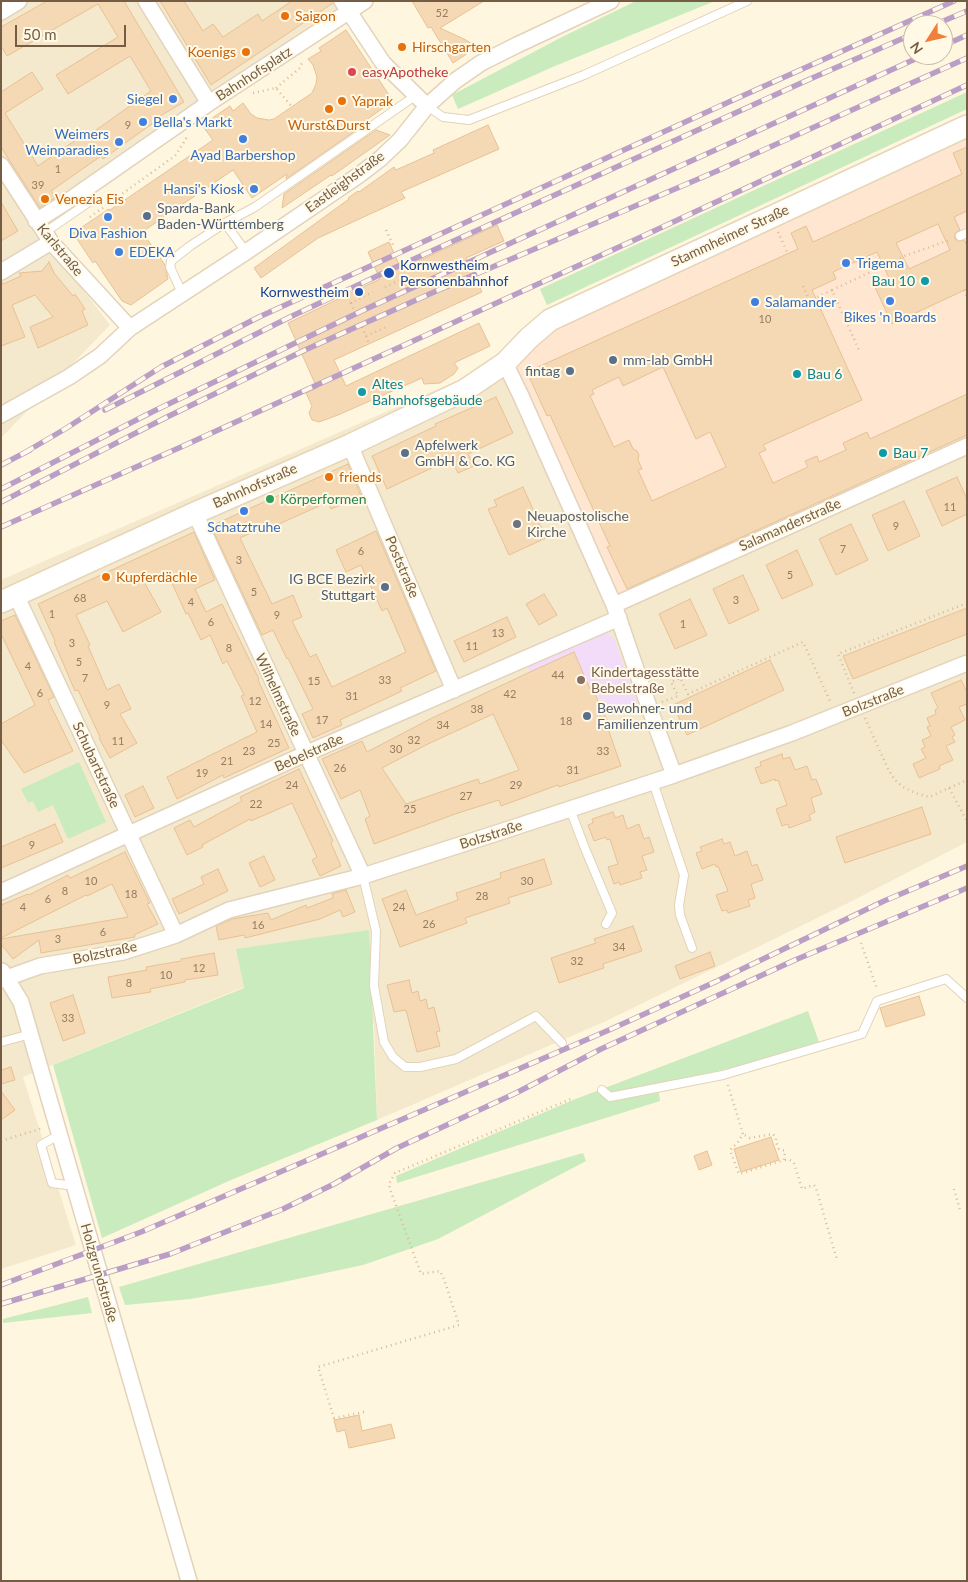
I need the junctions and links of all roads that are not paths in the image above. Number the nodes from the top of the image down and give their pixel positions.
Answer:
1 (19, 1) edge
2 (146, 1) edge
3 (365, 1) edge
4 (611, 1) edge
5 (746, 1) edge
6 (345, 7) edge
7 (1, 12) edge
8 (415, 96) junction
9 (209, 103) junction
10 (427, 106) junction
11 (967, 126) edge
12 (1, 165) edge
13 (92, 200) dead end
14 (225, 223) junction
15 (44, 232) junction
16 (246, 252) junction
17 (1, 272) edge
18 (182, 293) junction
19 (130, 328) junction
20 (505, 363) junction
21 (1, 415) edge
22 (350, 445) junction
23 (967, 446) edge
24 (194, 513) junction
25 (8, 598) edge
26 (617, 612) junction
27 (967, 663) edge
28 (454, 690) junction
29 (305, 754) junction
30 (674, 775) junction
31 (653, 782) junction
32 (570, 809) junction
33 (129, 833) junction
34 (363, 876) junction
35 (1, 892) edge
36 (606, 924) dead end
37 (176, 935) junction
38 (692, 948) dead end
39 (3, 976) edge
40 (967, 998) edge
41 (31, 1034) junction
42 (1, 1042) edge
43 (562, 1043) dead end
44 (602, 1090) dead end
45 (58, 1129) junction
46 (74, 1186) junction
47 (189, 1581) edge

1 - 7 street
2 - 9 street
3 - 6 street, Bahnhofsplatz
4 - 10 street, Eastleighstraße
5 - 10 lane
6 - 8 street
6 - 9 street, Bahnhofsplatz
8 - 10 street
8 - 14 lane
9 - 15 street, Bahnhofsplatz
10 - 16 street, Eastleighstraße
11 - 20 main road, Stammheimer Straße
12 - 15 street, Karlstraße
13 - 15 lane
14 - 16 lane
14 - 18 lane
15 - 17 street, Bahnhofsplatz
15 - 19 street, Karlstraße
16 - 18 street, Eastleighstraße
18 - 19 street, Eastleighstraße
19 - 21 street, Eastleighstraße
20 - 22 main road, Bahnhofstraße
20 - 26 street
22 - 24 main road, Bahnhofstraße
22 - 28 street, Poststraße
23 - 26 street, Salamanderstraße
24 - 25 main road, Bahnhofstraße
24 - 29 street, Wilhelmstraße
25 - 33 street, Schubartstraße
26 - 28 street, Bebelstraße
26 - 30 street
27 - 30 street, Bolzstraße
28 - 29 street, Bebelstraße
29 - 33 street, Bebelstraße
29 - 34 street, Wilhelmstraße
30 - 31 street, Bolzstraße
31 - 32 street, Bolzstraße
31 - 38 lane
32 - 34 street, Bolzstraße
32 - 36 lane
33 - 35 street, Bebelstraße
33 - 37 street, Schubartstraße
34 - 37 street, Bolzstraße
34 - 43 lane
37 - 39 street, Bolzstraße
39 - 41 street, Holzgrundstraße
40 - 44 lane
41 - 42 lane
41 - 45 street, Holzgrundstraße
45 - 46 street, Holzgrundstraße
45 - 46 lane
46 - 47 street, Holzgrundstraße

